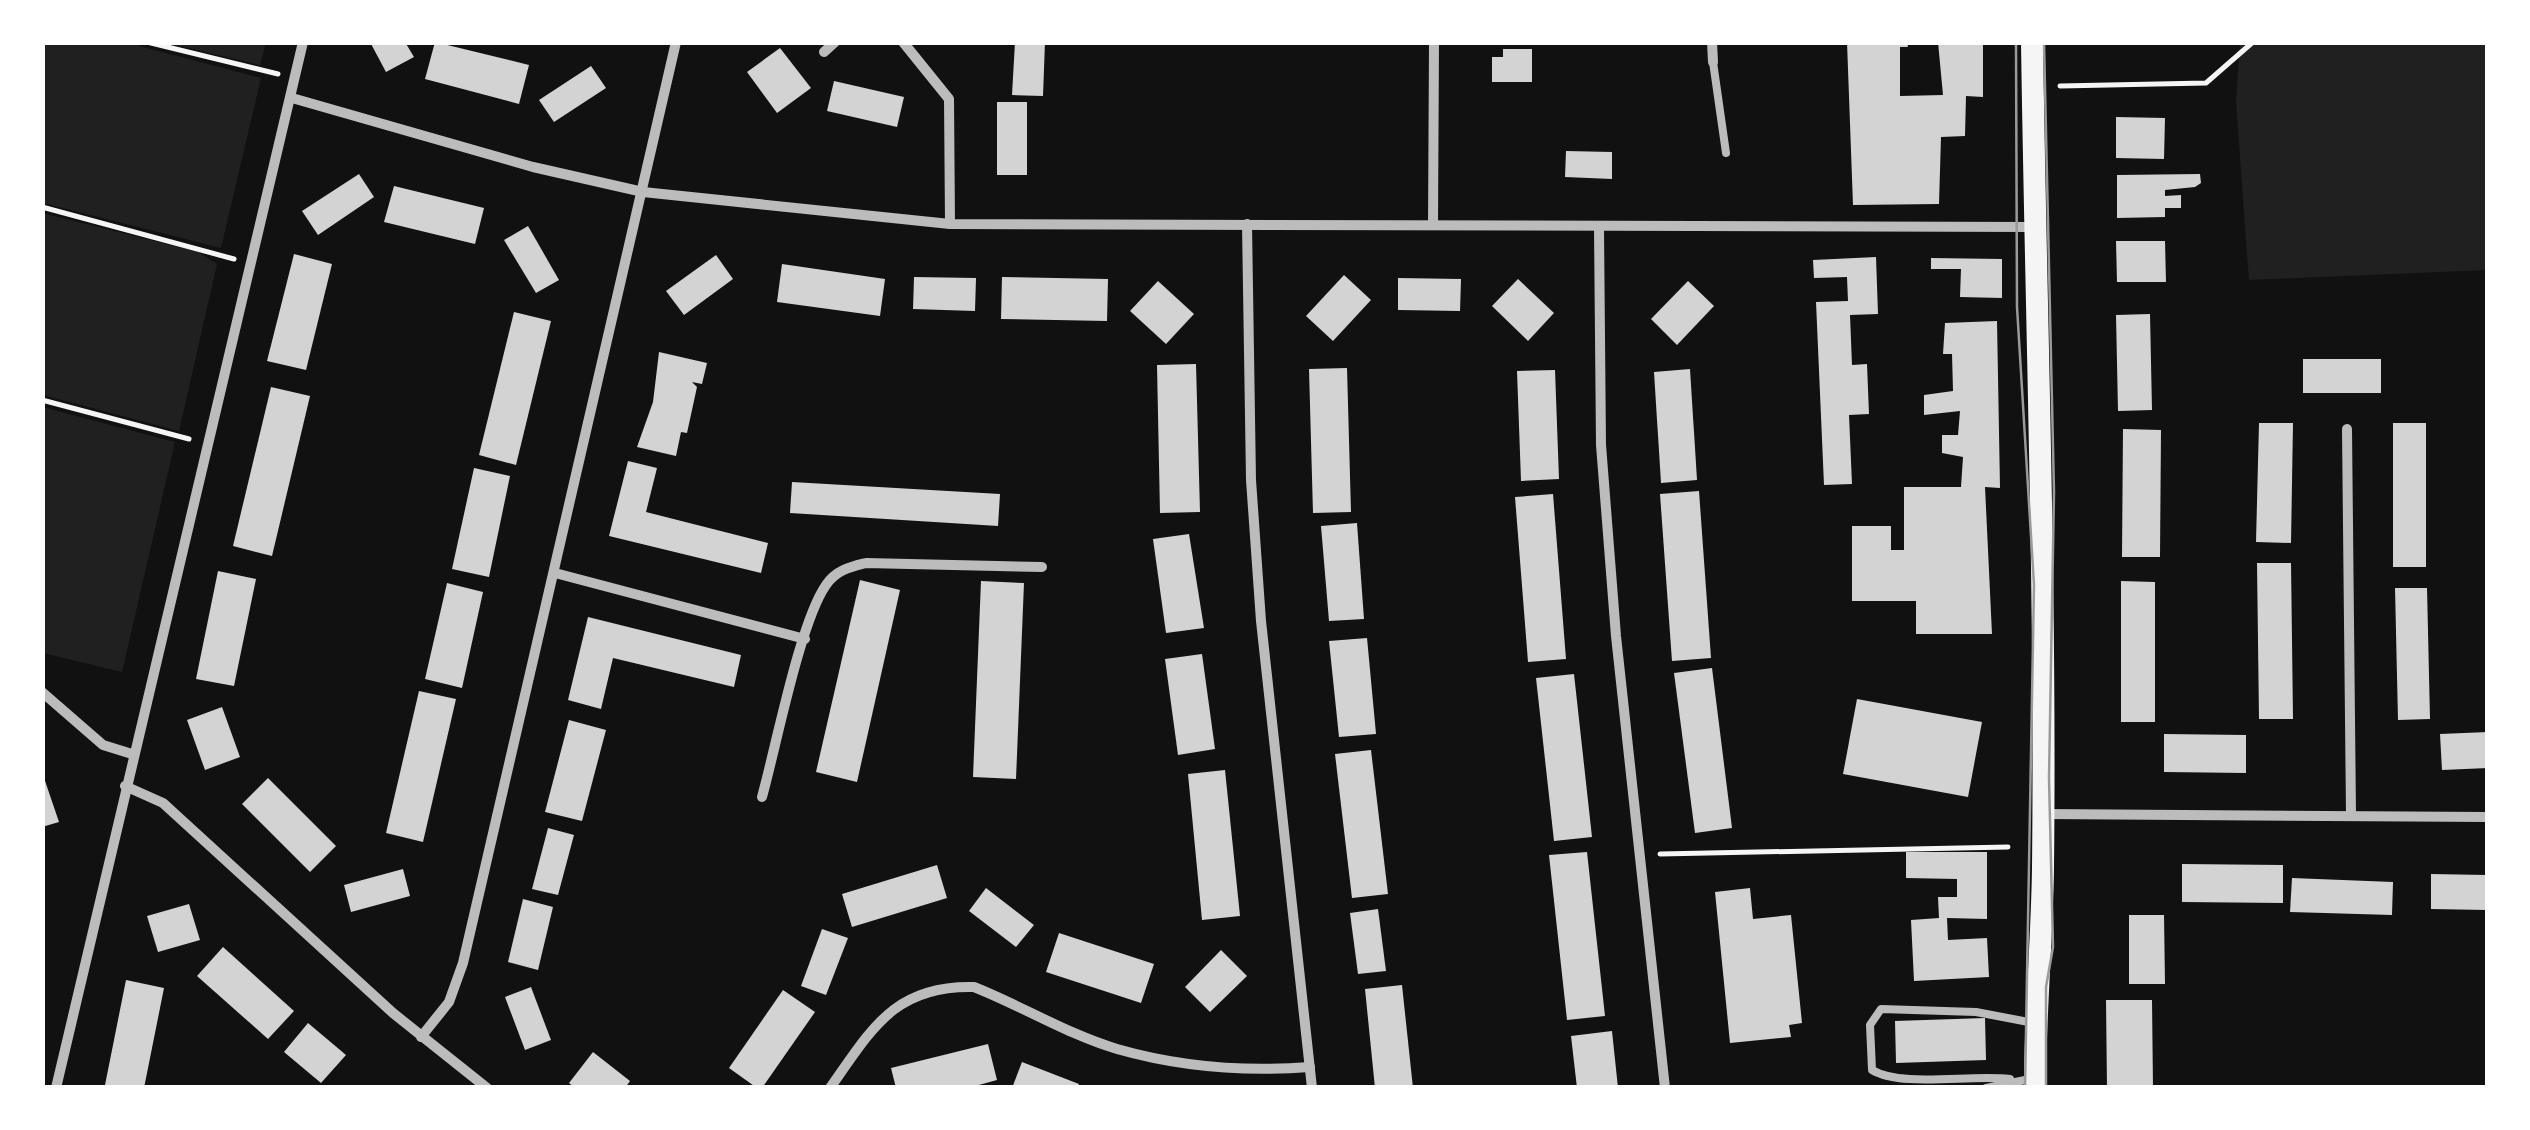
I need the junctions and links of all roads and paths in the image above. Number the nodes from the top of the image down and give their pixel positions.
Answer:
1 (148, 42) edge
2 (303, 42) edge
3 (676, 42) edge
4 (836, 42) edge
5 (903, 42) edge
6 (1434, 42) edge
7 (1712, 42) edge
8 (2032, 42) edge
9 (2253, 42) edge
10 (824, 52) dead end
11 (1713, 62) joint
12 (296, 78) junction
13 (2060, 86) dead end
14 (292, 98) junction
15 (1726, 153) dead end
16 (643, 192) junction
17 (42, 207) edge
18 (950, 224) junction
19 (1248, 224) junction
20 (1432, 226) junction
21 (2034, 226) junction
22 (1599, 228) junction
23 (251, 264) junction
24 (42, 400) edge
25 (2348, 429) dead end
26 (207, 444) junction
27 (1042, 567) dead end
28 (555, 573) junction
29 (806, 639) junction
30 (42, 692) edge
31 (132, 754) junction
32 (125, 786) junction
33 (762, 797) dead end
34 (2042, 814) junction
35 (2351, 816) junction
36 (2488, 817) edge
37 (2008, 847) dead end
38 (1642, 854) junction
39 (2034, 1023) junction
40 (421, 1037) junction
41 (1310, 1067) junction
42 (2010, 1080) junction
43 (2035, 1083) edge
44 (56, 1088) edge
45 (487, 1088) edge
46 (830, 1088) edge
47 (1312, 1088) edge
48 (1666, 1088) edge
49 (1986, 1088) edge

1 - 12 path
2 - 12 street
3 - 16 street
4 - 10 street
5 - 18 street
6 - 20 street
7 - 11 street
8 - 21 main road
9 - 13 path
11 - 15 lane
12 - 14 street
14 - 16 street
14 - 23 street
16 - 18 street
16 - 28 street
17 - 23 path
18 - 19 street
19 - 20 street
19 - 41 street
20 - 22 street
21 - 22 street
21 - 34 main road
22 - 38 street
23 - 26 street
24 - 26 path
25 - 35 street
26 - 31 street
27 - 29 street
28 - 29 street
28 - 40 street
29 - 33 street
30 - 31 street
31 - 32 street
32 - 40 street
32 - 44 street
34 - 35 street
34 - 39 main road
35 - 36 street
37 - 38 path
38 - 48 street
39 - 42 lane
39 - 43 main road
40 - 45 street
41 - 46 street
41 - 47 street
42 - 43 lane
42 - 49 lane

